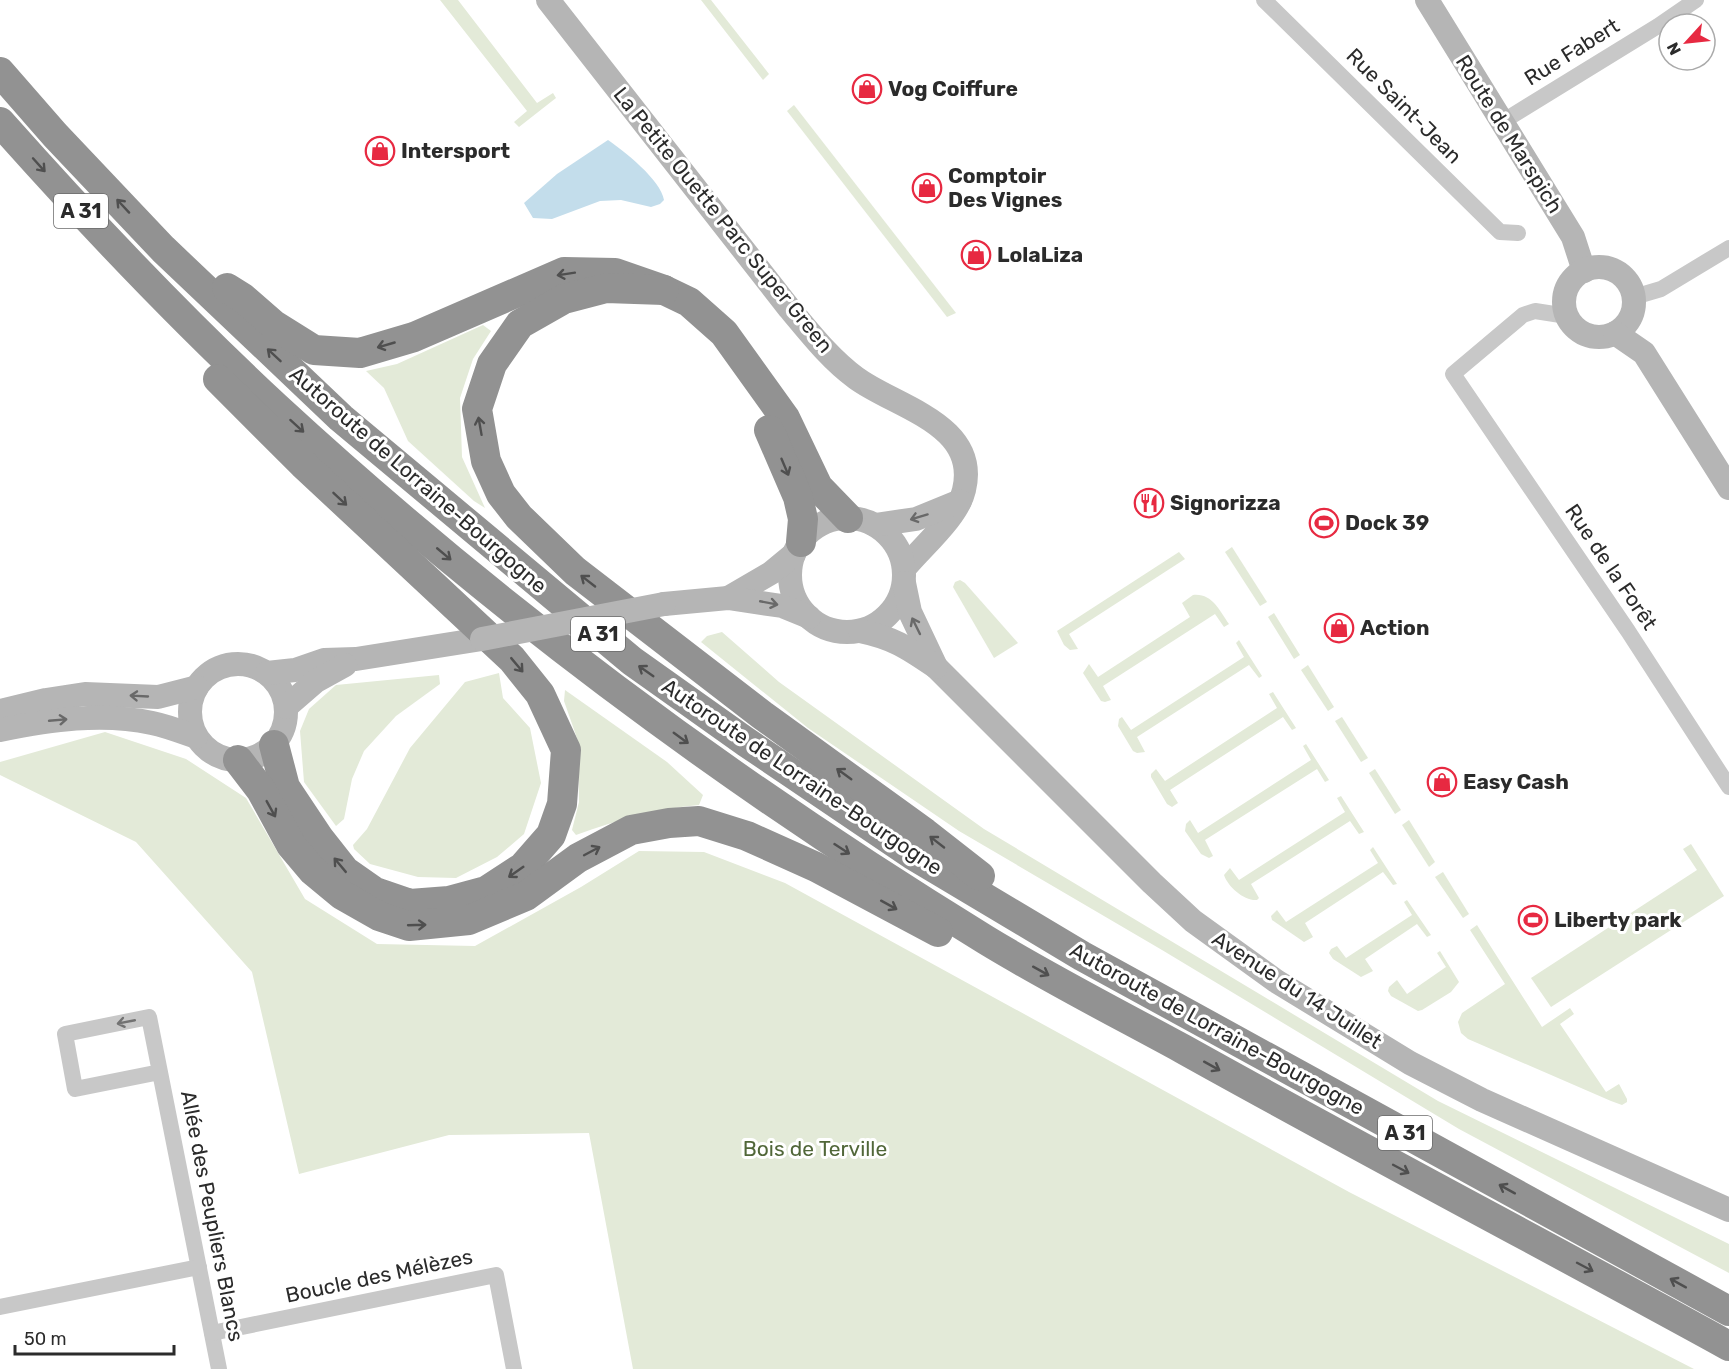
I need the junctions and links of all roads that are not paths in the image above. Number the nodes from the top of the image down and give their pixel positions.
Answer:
1 (548, 0) edge
2 (1264, 0) edge
3 (1427, 0) edge
4 (1696, 0) edge
5 (0, 72) edge
6 (0, 122) edge
7 (1502, 122) junction
8 (1518, 233) dead end
9 (1729, 248) edge
10 (163, 249) junction
11 (1584, 271) junction
12 (663, 290) junction
13 (1634, 297) junction
14 (164, 298) junction
15 (1567, 315) junction
16 (1615, 333) junction
17 (752, 373) junction
18 (1729, 488) edge
19 (960, 501) junction
20 (862, 522) junction
21 (797, 548) junction
22 (904, 576) junction
23 (728, 597) junction
24 (809, 617) junction
25 (860, 631) junction
26 (356, 659) junction
27 (936, 666) junction
28 (267, 673) junction
29 (197, 687) junction
30 (286, 707) junction
31 (0, 711) edge
32 (0, 730) edge
33 (196, 736) junction
34 (274, 745) junction
35 (238, 760) junction
36 (1729, 787) edge
37 (990, 942) junction
38 (1082, 956) junction
39 (160, 1072) junction
40 (1729, 1209) edge
41 (199, 1267) junction
42 (0, 1307) edge
43 (1729, 1311) edge
44 (212, 1333) junction
45 (1729, 1346) edge
46 (219, 1369) edge
47 (514, 1369) edge

1 - 19 main road, La Petite Ouette Parc Super Green
2 - 8 street, Rue Saint-Jean
3 - 7 main road, Route de Marspich
4 - 7 street, Rue Fabert
10 -> 5 highway, Autoroute de Lorraine-Bourgogne / A 31
6 -> 14 highway, Autoroute de Lorraine-Bourgogne / A 31
7 - 11 main road, Route de Marspich
9 - 13 street
12 -> 10 highway
38 -> 10 highway, Autoroute de Lorraine-Bourgogne / A 31
11 - 13 main road
11 - 15 main road
12 - 17 highway
38 -> 12 highway
13 - 16 main road
14 -> 34 highway
14 -> 37 highway, Autoroute de Lorraine-Bourgogne / A 31
15 - 16 main road
15 - 36 street, Rue de la Forêt
16 - 18 main road
17 - 20 highway
17 -> 21 highway
19 -> 20 main road
19 - 22 main road, La Petite Ouette Parc Super Green
20 - 21 main road
20 - 22 main road
21 - 23 main road
21 - 24 main road
22 - 25 main road
27 -> 22 main road, Avenue du 14 Juillet
23 -> 24 main road
23 - 26 main road, bridge
24 - 25 main road
25 - 27 main road, Avenue du 14 Juillet
26 - 28 main road
26 - 30 main road
27 - 40 main road, Avenue du 14 Juillet
28 - 29 main road
28 - 30 main road
29 -> 31 main road
29 - 33 main road
30 - 34 main road
32 -> 33 main road
33 - 35 main road
34 - 35 main road
35 -> 37 highway
37 -> 45 highway, Autoroute de Lorraine-Bourgogne / A 31
43 -> 38 highway, Autoroute de Lorraine-Bourgogne / A 31
39 -> 39 street, Allée des Peupliers Blancs
39 - 41 street, Allée des Peupliers Blancs
41 - 42 street
41 - 44 street, Allée des Peupliers Blancs
44 - 46 street, Allée des Peupliers Blancs
44 - 47 street, Boucle des Mélèzes

